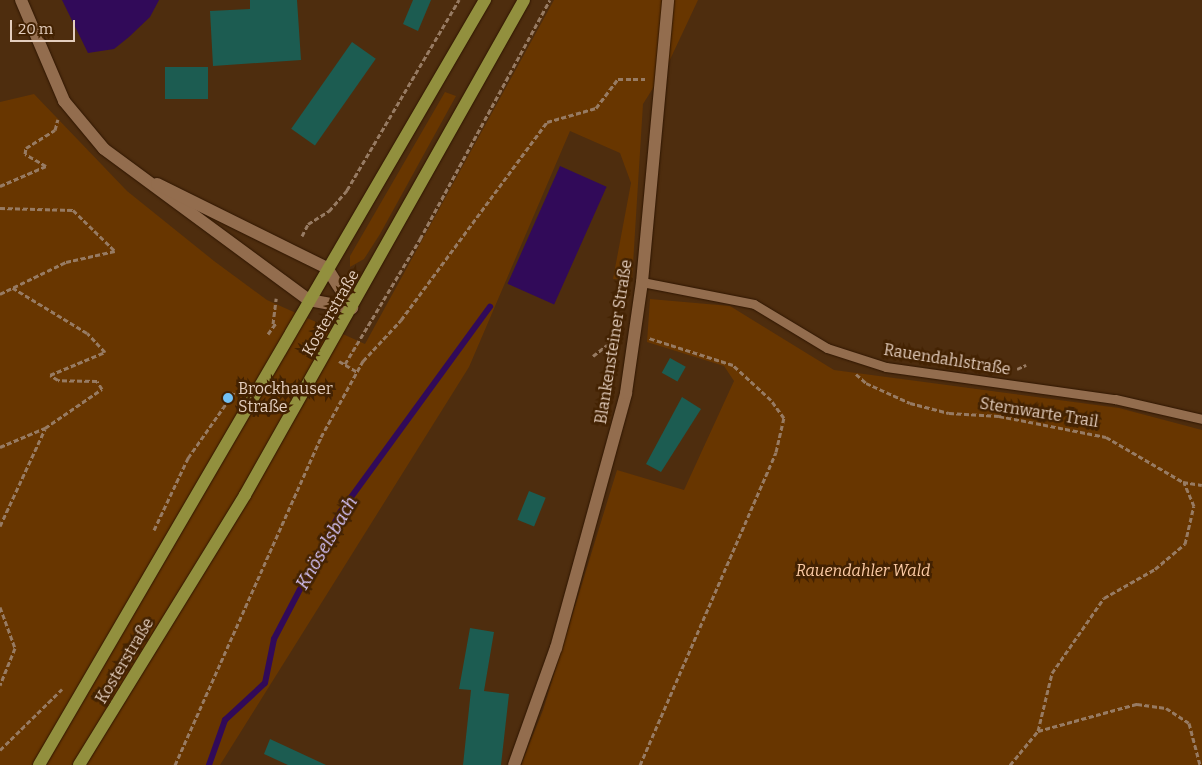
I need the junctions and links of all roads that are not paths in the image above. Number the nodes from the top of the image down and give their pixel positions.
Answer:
1 (21, 0) edge
2 (484, 0) edge
3 (524, 0) edge
4 (668, 0) edge
5 (131, 170) junction
6 (327, 268) junction
7 (642, 282) junction
8 (309, 300) junction
9 (352, 308) junction
10 (1202, 419) edge
11 (39, 765) edge
12 (79, 765) edge
13 (514, 765) edge

1 - 5 street
2 - 6 main road, Kosterstraße
3 - 9 main road, Kosterstraße
4 - 7 street, Blankensteiner Straße
5 - 6 street
5 - 8 street
6 - 8 main road, Kosterstraße
6 - 9 street
7 - 10 lane, Rauendahlstraße
7 - 13 street, Blankensteiner Straße
8 - 9 street
8 - 11 main road, Kosterstraße
9 - 12 main road, Kosterstraße

